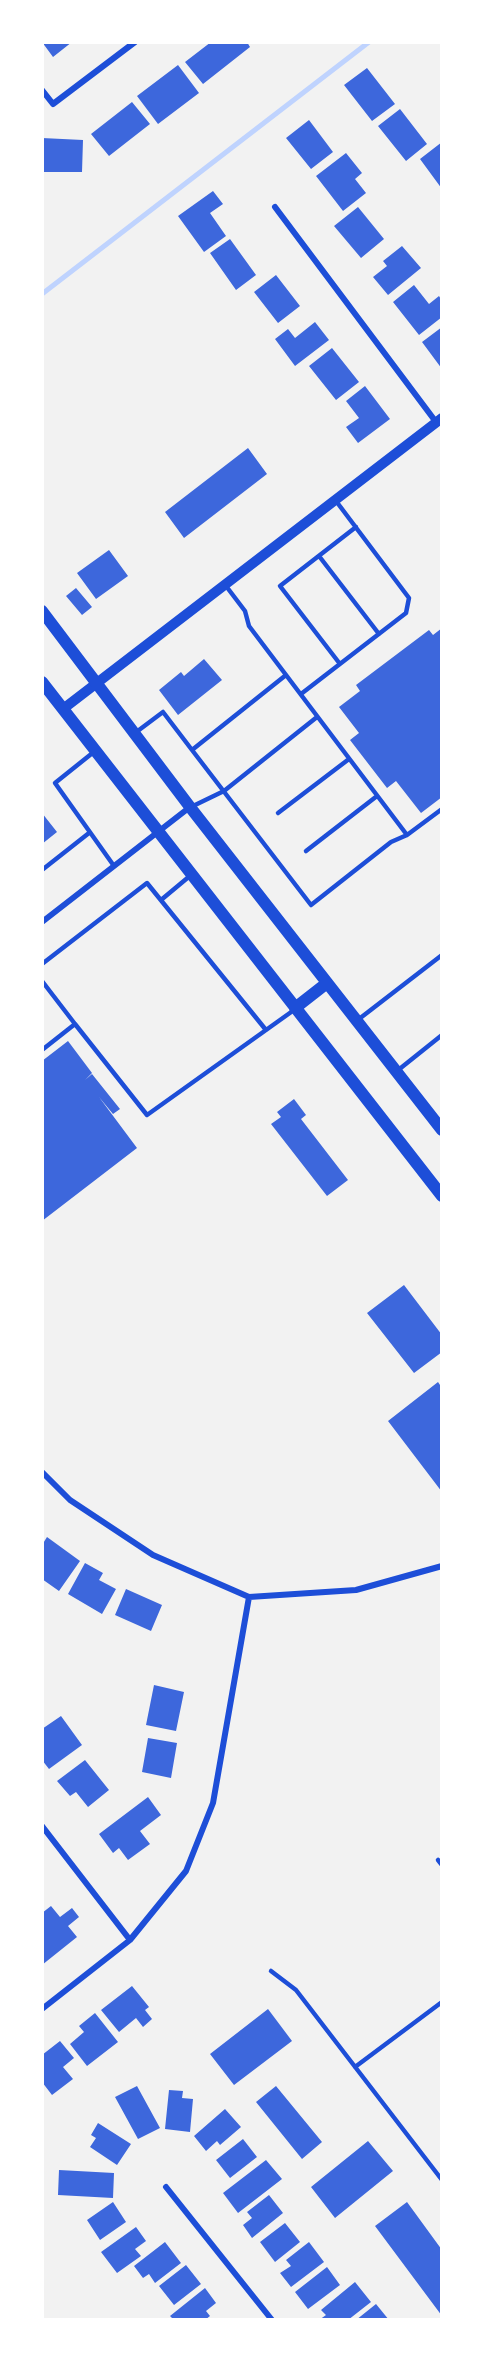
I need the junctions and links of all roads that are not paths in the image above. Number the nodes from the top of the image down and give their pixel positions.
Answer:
1 (135, 42) edge
2 (42, 90) edge
3 (275, 207) dead end
4 (439, 420) edge
5 (334, 499) junction
6 (356, 527) junction
7 (320, 556) junction
8 (225, 584) junction
9 (42, 611) edge
10 (379, 634) junction
11 (340, 664) junction
12 (286, 675) junction
13 (42, 682) edge
14 (96, 682) junction
15 (301, 694) junction
16 (63, 709) junction
17 (317, 717) junction
18 (135, 733) junction
19 (192, 750) junction
20 (95, 751) junction
21 (349, 759) junction
22 (224, 791) junction
23 (378, 796) junction
24 (190, 807) junction
25 (442, 809) edge
26 (278, 813) dead end
27 (158, 832) junction
28 (89, 833) junction
29 (407, 835) junction
30 (306, 851) dead end
31 (114, 866) junction
32 (42, 870) edge
33 (191, 875) junction
34 (161, 900) junction
35 (42, 922) edge
36 (442, 955) edge
37 (42, 964) edge
38 (42, 981) edge
39 (327, 983) junction
40 (295, 1008) junction
41 (356, 1021) junction
42 (75, 1024) junction
43 (266, 1030) junction
44 (442, 1035) edge
45 (42, 1050) edge
46 (397, 1072) junction
47 (442, 1130) edge
48 (442, 1196) edge
49 (42, 1472) edge
50 (442, 1566) edge
51 (249, 1597) junction
52 (42, 1826) edge
53 (130, 1940) junction
54 (271, 1971) dead end
55 (442, 2002) edge
56 (42, 2009) edge
57 (355, 2067) junction
58 (442, 2180) edge
59 (166, 2187) dead end
60 (272, 2320) edge

1 - 2 street
3 - 4 street
4 - 5 street
5 - 6 lane
5 - 8 street
6 - 7 lane
6 - 10 lane
7 - 10 lane
7 - 11 lane
8 - 12 lane
8 - 14 street
9 - 14 main road
10 - 11 lane
11 - 15 lane
12 - 15 lane
12 - 19 lane
13 - 16 main road
14 - 16 street
14 - 18 main road
15 - 17 lane
16 - 20 main road
17 - 21 lane
17 - 22 lane
18 - 19 lane
18 - 24 main road
19 - 22 lane
20 - 27 main road
20 - 28 lane
21 - 23 lane
21 - 26 lane
22 - 24 lane
22 - 29 lane
23 - 29 lane
23 - 30 lane
24 - 27 street
24 - 39 main road
25 - 29 lane
27 - 31 street
27 - 33 main road
28 - 31 lane
28 - 32 lane
31 - 35 street
33 - 34 lane
33 - 40 main road
34 - 37 lane
34 - 43 lane
36 - 41 lane
38 - 42 lane
39 - 40 main road
39 - 41 main road
40 - 43 lane
40 - 48 main road
41 - 46 main road
42 - 43 lane
42 - 45 lane
44 - 46 lane
46 - 47 main road
49 - 51 street
50 - 51 street
51 - 53 street
52 - 53 street
53 - 56 street
54 - 57 lane
55 - 57 lane
57 - 58 lane
59 - 60 street

